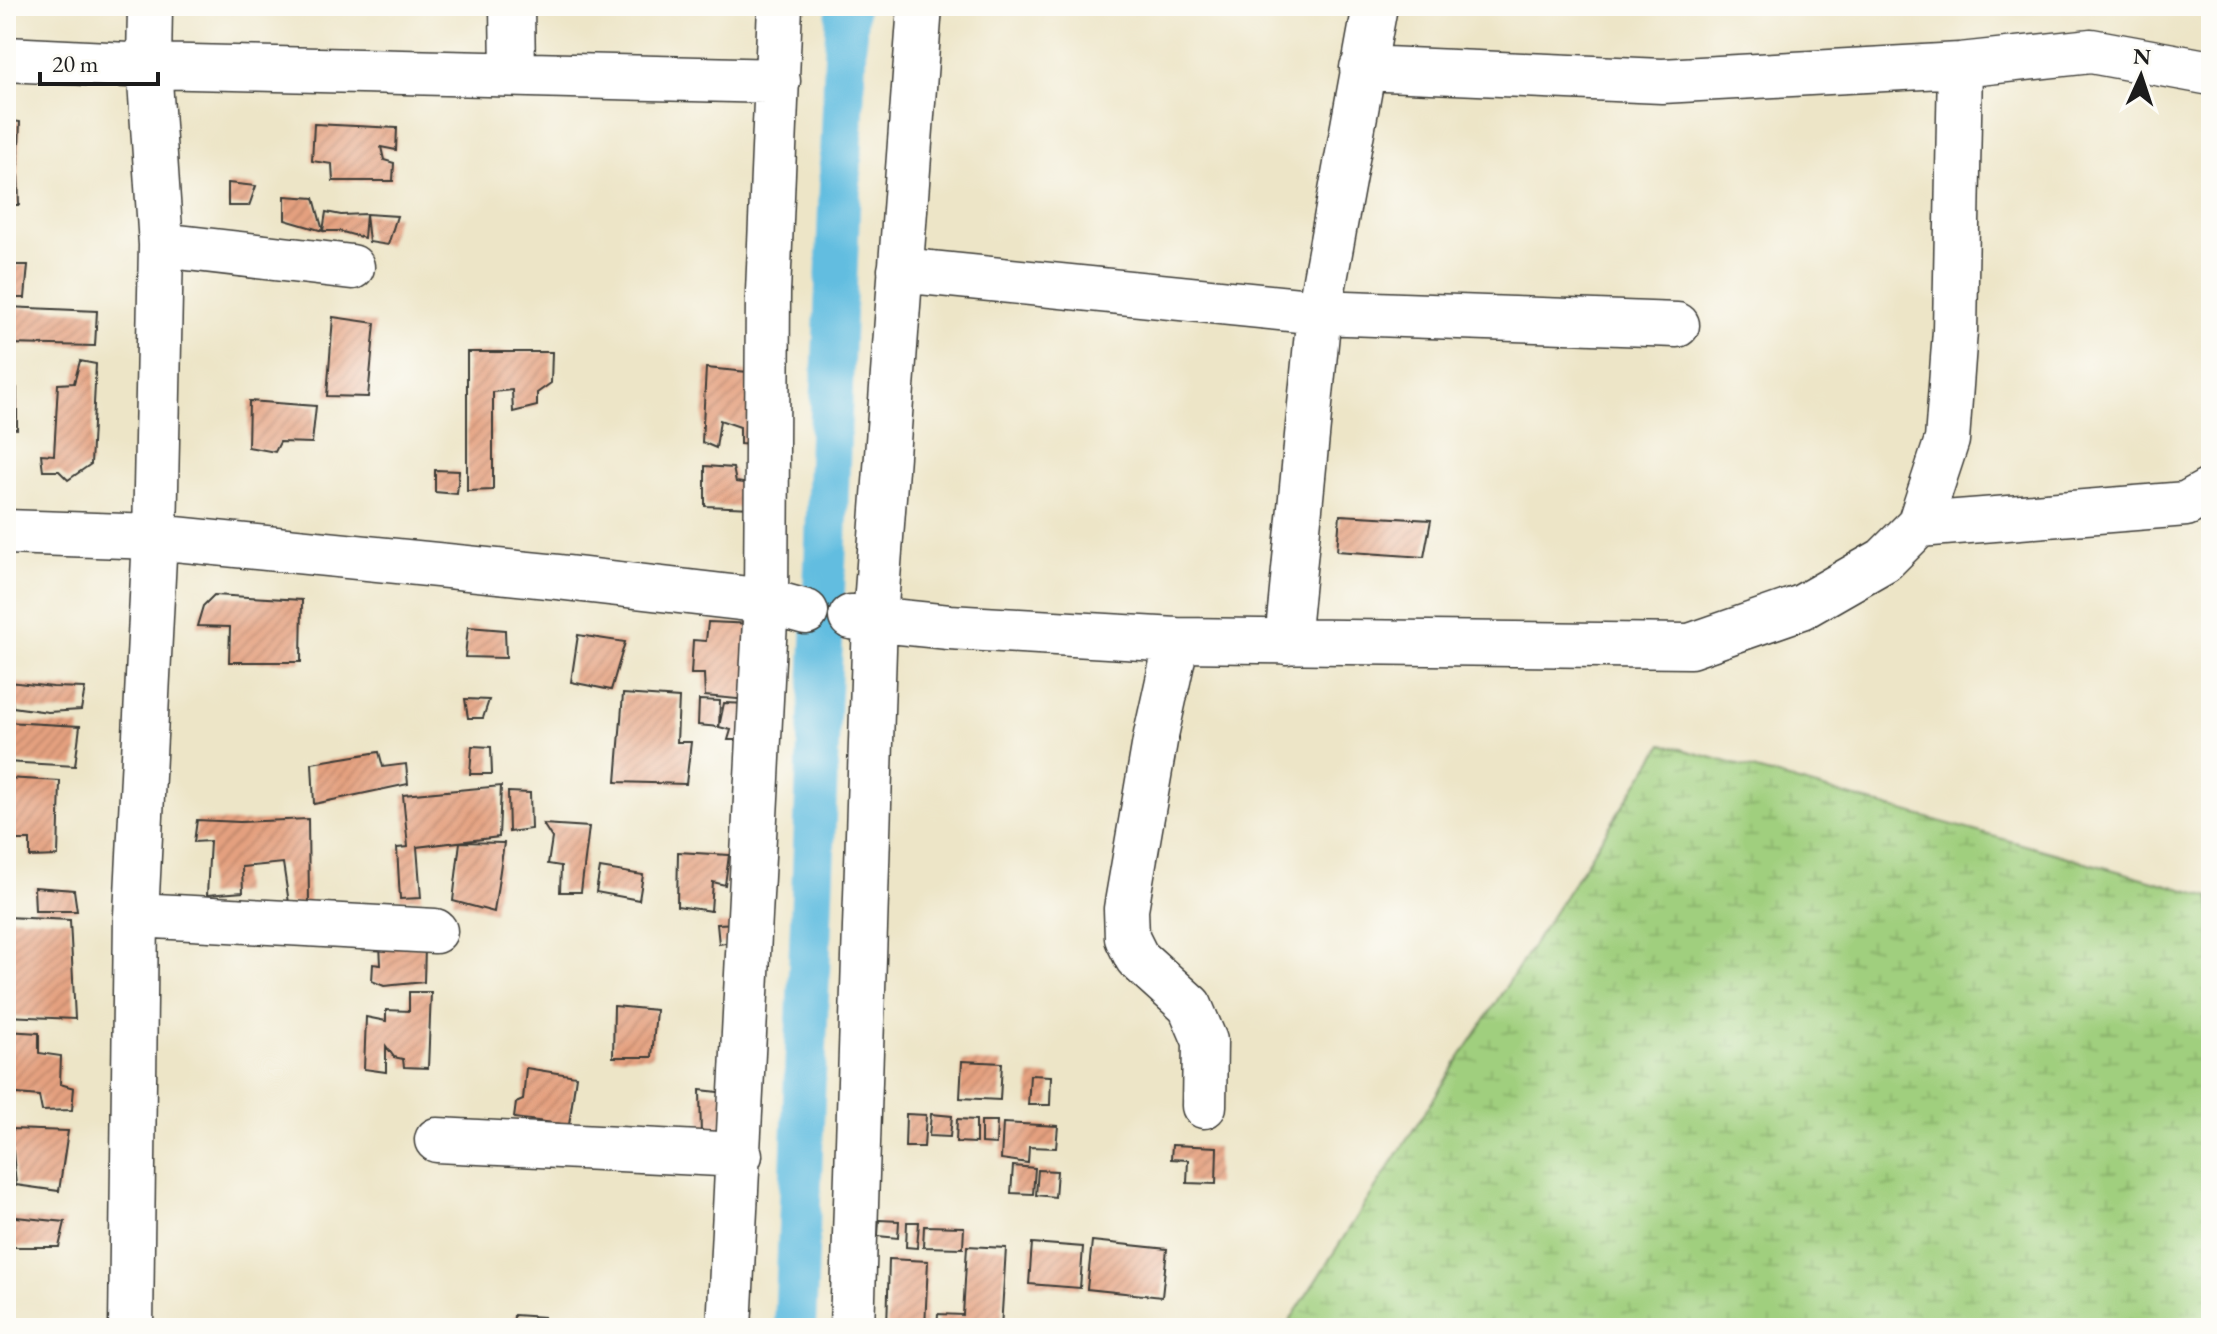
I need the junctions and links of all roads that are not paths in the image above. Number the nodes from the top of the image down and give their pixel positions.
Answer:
1 (150, 6) edge
2 (512, 6) edge
3 (780, 6) edge
4 (920, 6) edge
5 (1375, 6) edge
6 (6, 59) edge
7 (1960, 65) junction
8 (149, 66) junction
9 (1362, 68) junction
10 (2211, 73) edge
11 (513, 74) junction
12 (778, 81) junction
13 (161, 245) junction
14 (352, 267) dead end
15 (900, 270) junction
16 (1319, 312) junction
17 (1677, 325) dead end
18 (2211, 490) edge
19 (1919, 525) junction
20 (6, 532) edge
21 (155, 537) junction
22 (786, 606) junction
23 (863, 618) junction
24 (1177, 640) junction
25 (1287, 642) junction
26 (136, 915) junction
27 (435, 931) dead end
28 (1204, 1106) dead end
29 (437, 1140) dead end
30 (740, 1155) junction
31 (131, 1328) edge
32 (729, 1328) edge
33 (852, 1328) edge

1 - 8 street
2 - 11 street
3 - 12 street
4 - 15 street
5 - 9 street
6 - 8 street
7 - 9 street
7 - 10 street
7 - 19 street
8 - 11 street
8 - 13 street
9 - 16 street
11 - 12 street
12 - 22 street
13 - 14 street
13 - 21 street
15 - 16 street
15 - 23 street
16 - 17 street
16 - 25 street
18 - 19 street
19 - 25 street
20 - 21 street
21 - 22 street
21 - 26 street
22 - 30 street
23 - 24 street
23 - 33 street
24 - 25 street
24 - 28 street
26 - 27 street
26 - 31 street
29 - 30 street
30 - 32 street

